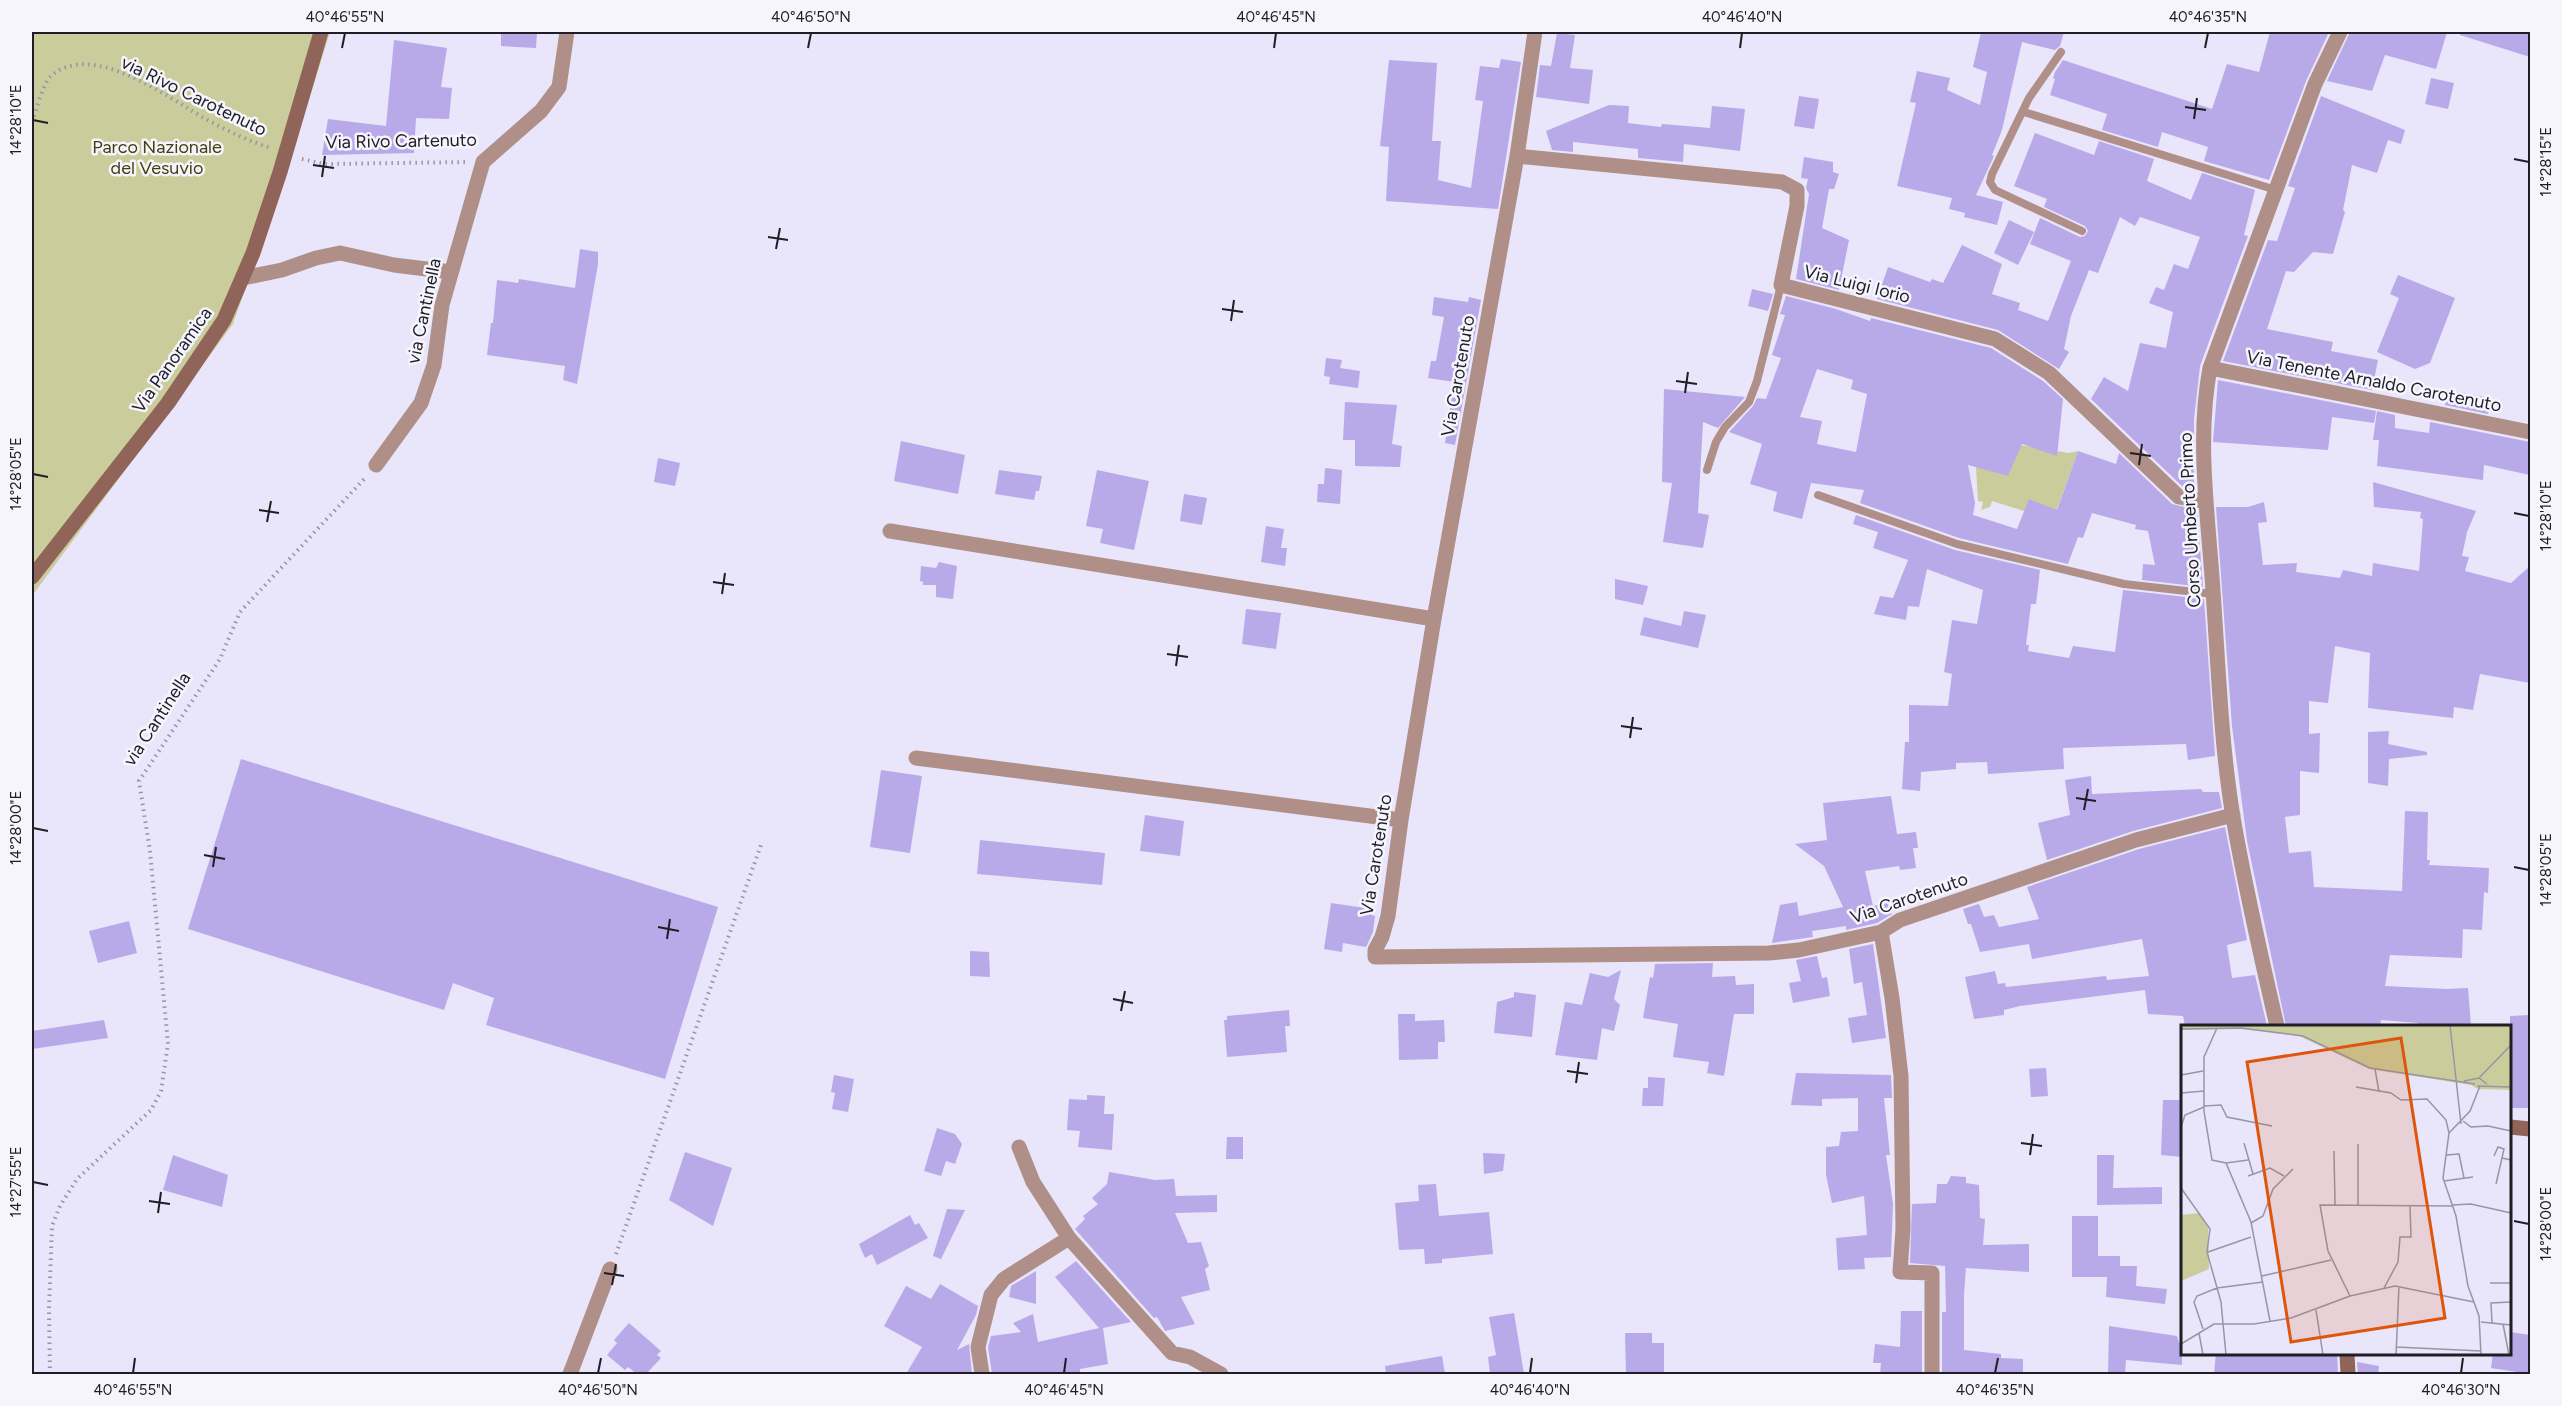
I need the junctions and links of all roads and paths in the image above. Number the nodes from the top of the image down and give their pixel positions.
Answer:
1 (321, 32) edge
2 (567, 32) edge
3 (1535, 32) edge
4 (2340, 32) edge
5 (2061, 52) dead end
6 (2024, 112) junction
7 (32, 122) edge
8 (271, 148) dead end
9 (1517, 156) junction
10 (302, 159) dead end
11 (483, 162) junction
12 (2276, 190) junction
13 (2082, 231) dead end
14 (451, 272) junction
15 (243, 278) junction
16 (1781, 285) junction
17 (2210, 368) junction
18 (2530, 432) edge
19 (376, 465) joint
20 (1707, 470) dead end
21 (1818, 495) dead end
22 (2206, 502) junction
23 (890, 531) dead end
24 (32, 577) edge
25 (2213, 594) junction
26 (1434, 619) junction
27 (916, 758) dead end
28 (2233, 815) junction
29 (1401, 820) junction
30 (761, 845) dead end
31 (1881, 932) junction
32 (2277, 1025) edge
33 (2511, 1127) edge
34 (2530, 1129) edge
35 (1019, 1147) dead end
36 (1069, 1238) junction
37 (610, 1269) joint
38 (2347, 1355) edge
39 (50, 1374) edge
40 (570, 1374) edge
41 (982, 1374) edge
42 (1221, 1374) edge
43 (1932, 1374) edge
44 (2348, 1374) edge

1 - 15 street, Via Panoramica
2 - 11 street, Via Rivo Cartenuto
3 - 9 street, Via Carotenuto
4 - 12 street, Corso Umberto Primo
5 - 6 lane
6 - 12 lane
6 - 13 lane
7 - 8 path, via Rivo Carotenuto
9 - 16 street, Via Luigi Iorio
9 - 26 street, Via Carotenuto
10 - 11 path, Via Rivo Cartenuto
11 - 14 street, via Cantinella
12 - 17 street, Corso Umberto Primo
14 - 15 street
14 - 19 street, via Cantinella
15 - 24 street, Via Panoramica
16 - 20 lane
16 - 22 street, Via Luigi Iorio
17 - 18 street, Via Tenente Arnaldo Carotenuto
17 - 22 street, Corso Umberto Primo
19 - 39 path, via Cantinella
21 - 25 lane
22 - 25 street, Corso Umberto Primo
23 - 26 street
25 - 28 street, Corso Umberto Primo
26 - 29 street, Via Carotenuto
27 - 29 street
28 - 31 street, Via Carotenuto
28 - 32 street, Corso Umberto Primo
29 - 31 street, Via Carotenuto
30 - 37 path
31 - 43 street
33 - 34 street
35 - 36 street
36 - 41 street
36 - 42 street
37 - 40 street
38 - 44 street

